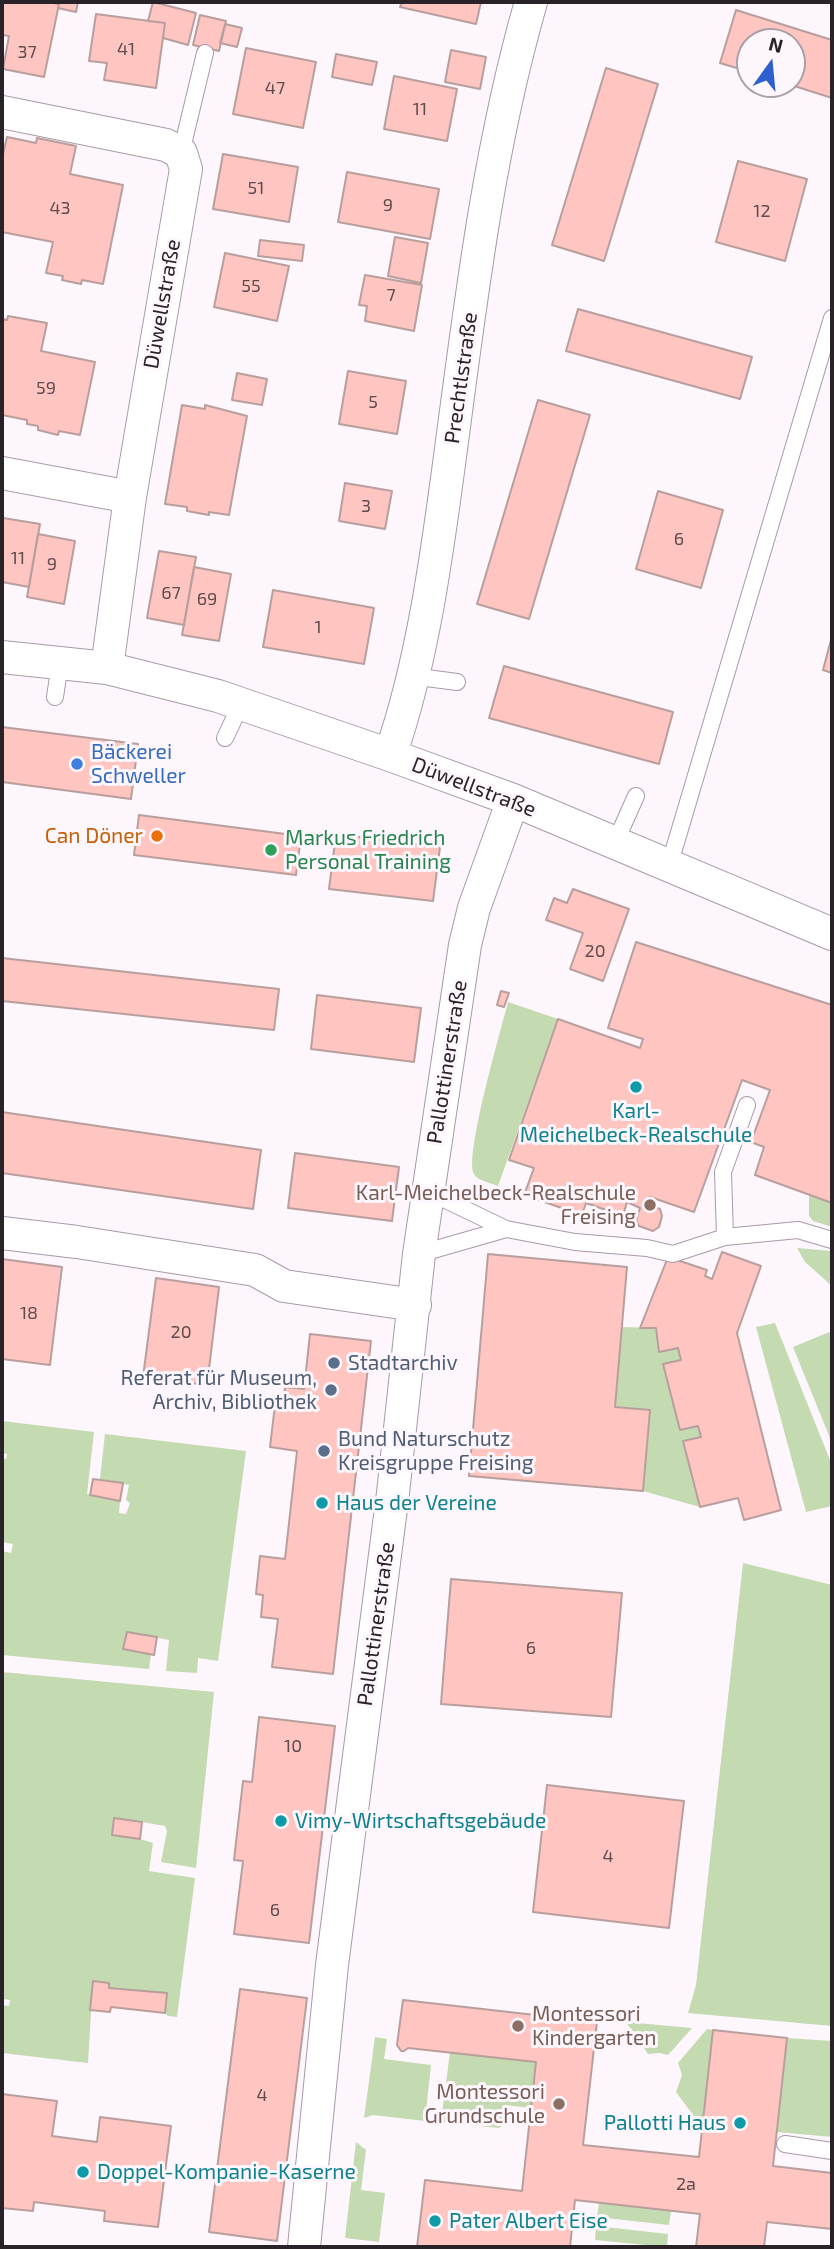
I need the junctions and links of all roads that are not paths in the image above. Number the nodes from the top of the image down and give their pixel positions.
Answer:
1 (531, 2) edge
2 (205, 53) dead end
3 (2, 112) edge
4 (181, 153) junction
5 (832, 318) edge
6 (2, 472) edge
7 (130, 497) junction
8 (2, 657) edge
9 (60, 663) junction
10 (107, 668) junction
11 (411, 676) junction
12 (457, 682) dead end
13 (55, 698) dead end
14 (241, 704) junction
15 (225, 738) dead end
16 (390, 755) junction
17 (636, 796) dead end
18 (513, 800) junction
19 (615, 843) junction
20 (668, 866) junction
21 (832, 933) edge
22 (747, 1105) dead end
23 (427, 1191) junction
24 (506, 1229) junction
25 (2, 1233) edge
26 (725, 1237) junction
27 (832, 1240) edge
28 (419, 1254) junction
29 (415, 1305) junction
30 (785, 2144) dead end
31 (832, 2151) edge
32 (304, 2247) edge

1 - 11 street, Prechtlstraße
2 - 4 lane, Düwellstraße
3 - 4 street
4 - 7 street, Düwellstraße
5 - 20 lane
6 - 7 street
7 - 10 street, Düwellstraße
8 - 9 street, Düwellstraße
9 - 10 street, Düwellstraße
9 - 13 lane
10 - 14 street, Düwellstraße
11 - 12 lane
11 - 16 street, Prechtlstraße
14 - 15 lane
14 - 16 street, Düwellstraße
16 - 18 street, Düwellstraße
17 - 19 lane
18 - 19 street, Düwellstraße
18 - 23 street, Pallottinerstraße
19 - 20 street, Düwellstraße
20 - 21 street, Düwellstraße
22 - 26 lane
23 - 24 lane
23 - 28 street, Pallottinerstraße
24 - 26 lane
24 - 28 lane
25 - 29 street
26 - 27 lane
28 - 29 street, Pallottinerstraße
29 - 32 street, Pallottinerstraße
30 - 31 lane

